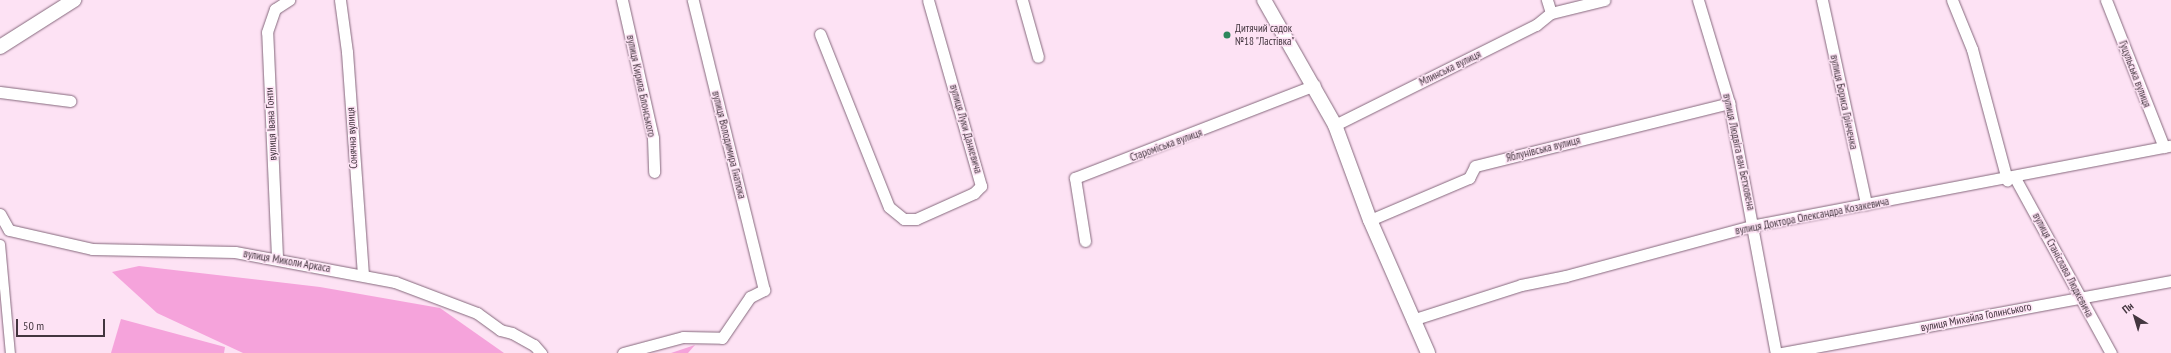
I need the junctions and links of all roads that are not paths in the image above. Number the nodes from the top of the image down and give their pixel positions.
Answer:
1 (74, 0) edge
2 (289, 0) edge
3 (340, 0) edge
4 (622, 0) edge
5 (693, 0) edge
6 (928, 0) edge
7 (1022, 0) edge
8 (1264, 0) edge
9 (1547, 0) edge
10 (1604, 0) edge
11 (1698, 0) edge
12 (1822, 0) edge
13 (1952, 0) edge
14 (2106, 0) edge
15 (1551, 13) junction
16 (820, 34) dead end
17 (0, 47) edge
18 (1038, 57) dead end
19 (1315, 85) junction
20 (0, 92) edge
21 (70, 101) dead end
22 (1729, 103) junction
23 (1334, 125) junction
24 (2167, 147) edge
25 (654, 172) dead end
26 (2011, 179) junction
27 (1866, 204) junction
28 (0, 214) edge
29 (1370, 220) junction
30 (1754, 225) junction
31 (1085, 241) dead end
32 (0, 244) edge
33 (277, 257) junction
34 (363, 275) junction
35 (2171, 281) edge
36 (2080, 298) junction
37 (1412, 320) junction
38 (10, 353) edge
39 (541, 353) edge
40 (624, 353) edge
41 (1428, 353) edge
42 (1776, 353) edge
43 (1782, 353) edge
44 (2110, 353) edge

1 - 17 street
2 - 33 street, вулиця Івана Гонти
3 - 34 street, Сонячна вулиця
4 - 25 street, вулиця Кирила Блонського
5 - 40 street, вулиця Володимира Гнатюка
6 - 16 street, вулиця Луки Данкевича
7 - 18 street
8 - 19 street
9 - 15 street
10 - 15 street
11 - 22 street, вулиця Людвіга ван Бетховена
12 - 27 street, вулиця Бориса Грінченка
13 - 26 street, вулиця Станіслава Людкевича
14 - 24 street, Гуцульська вулиця
15 - 23 street, Млинська вулиця
19 - 23 street
19 - 31 street, Староміська вулиця
20 - 21 street
22 - 29 street, Яблунівська вулиця
22 - 30 street, вулиця Людвіга ван Бетховена
23 - 29 street
24 - 26 street, вулиця Доктора Олександра Козакевича
26 - 27 street, вулиця Доктора Олександра Козакевича
26 - 36 street, вулиця Станіслава Людкевича
27 - 30 street, вулиця Доктора Олександра Козакевича
28 - 33 street, вулиця Миколи Аркаса
29 - 37 street
30 - 37 street, вулиця Доктора Олександра Козакевича
30 - 42 street, вулиця Людвіга ван Бетховена
32 - 38 street
33 - 34 street, вулиця Миколи Аркаса
34 - 39 street, вулиця Миколи Аркаса
35 - 36 street, вулиця Михайла Голинського
36 - 43 street, вулиця Михайла Голинського
36 - 44 street, вулиця Станіслава Людкевича
37 - 41 street

